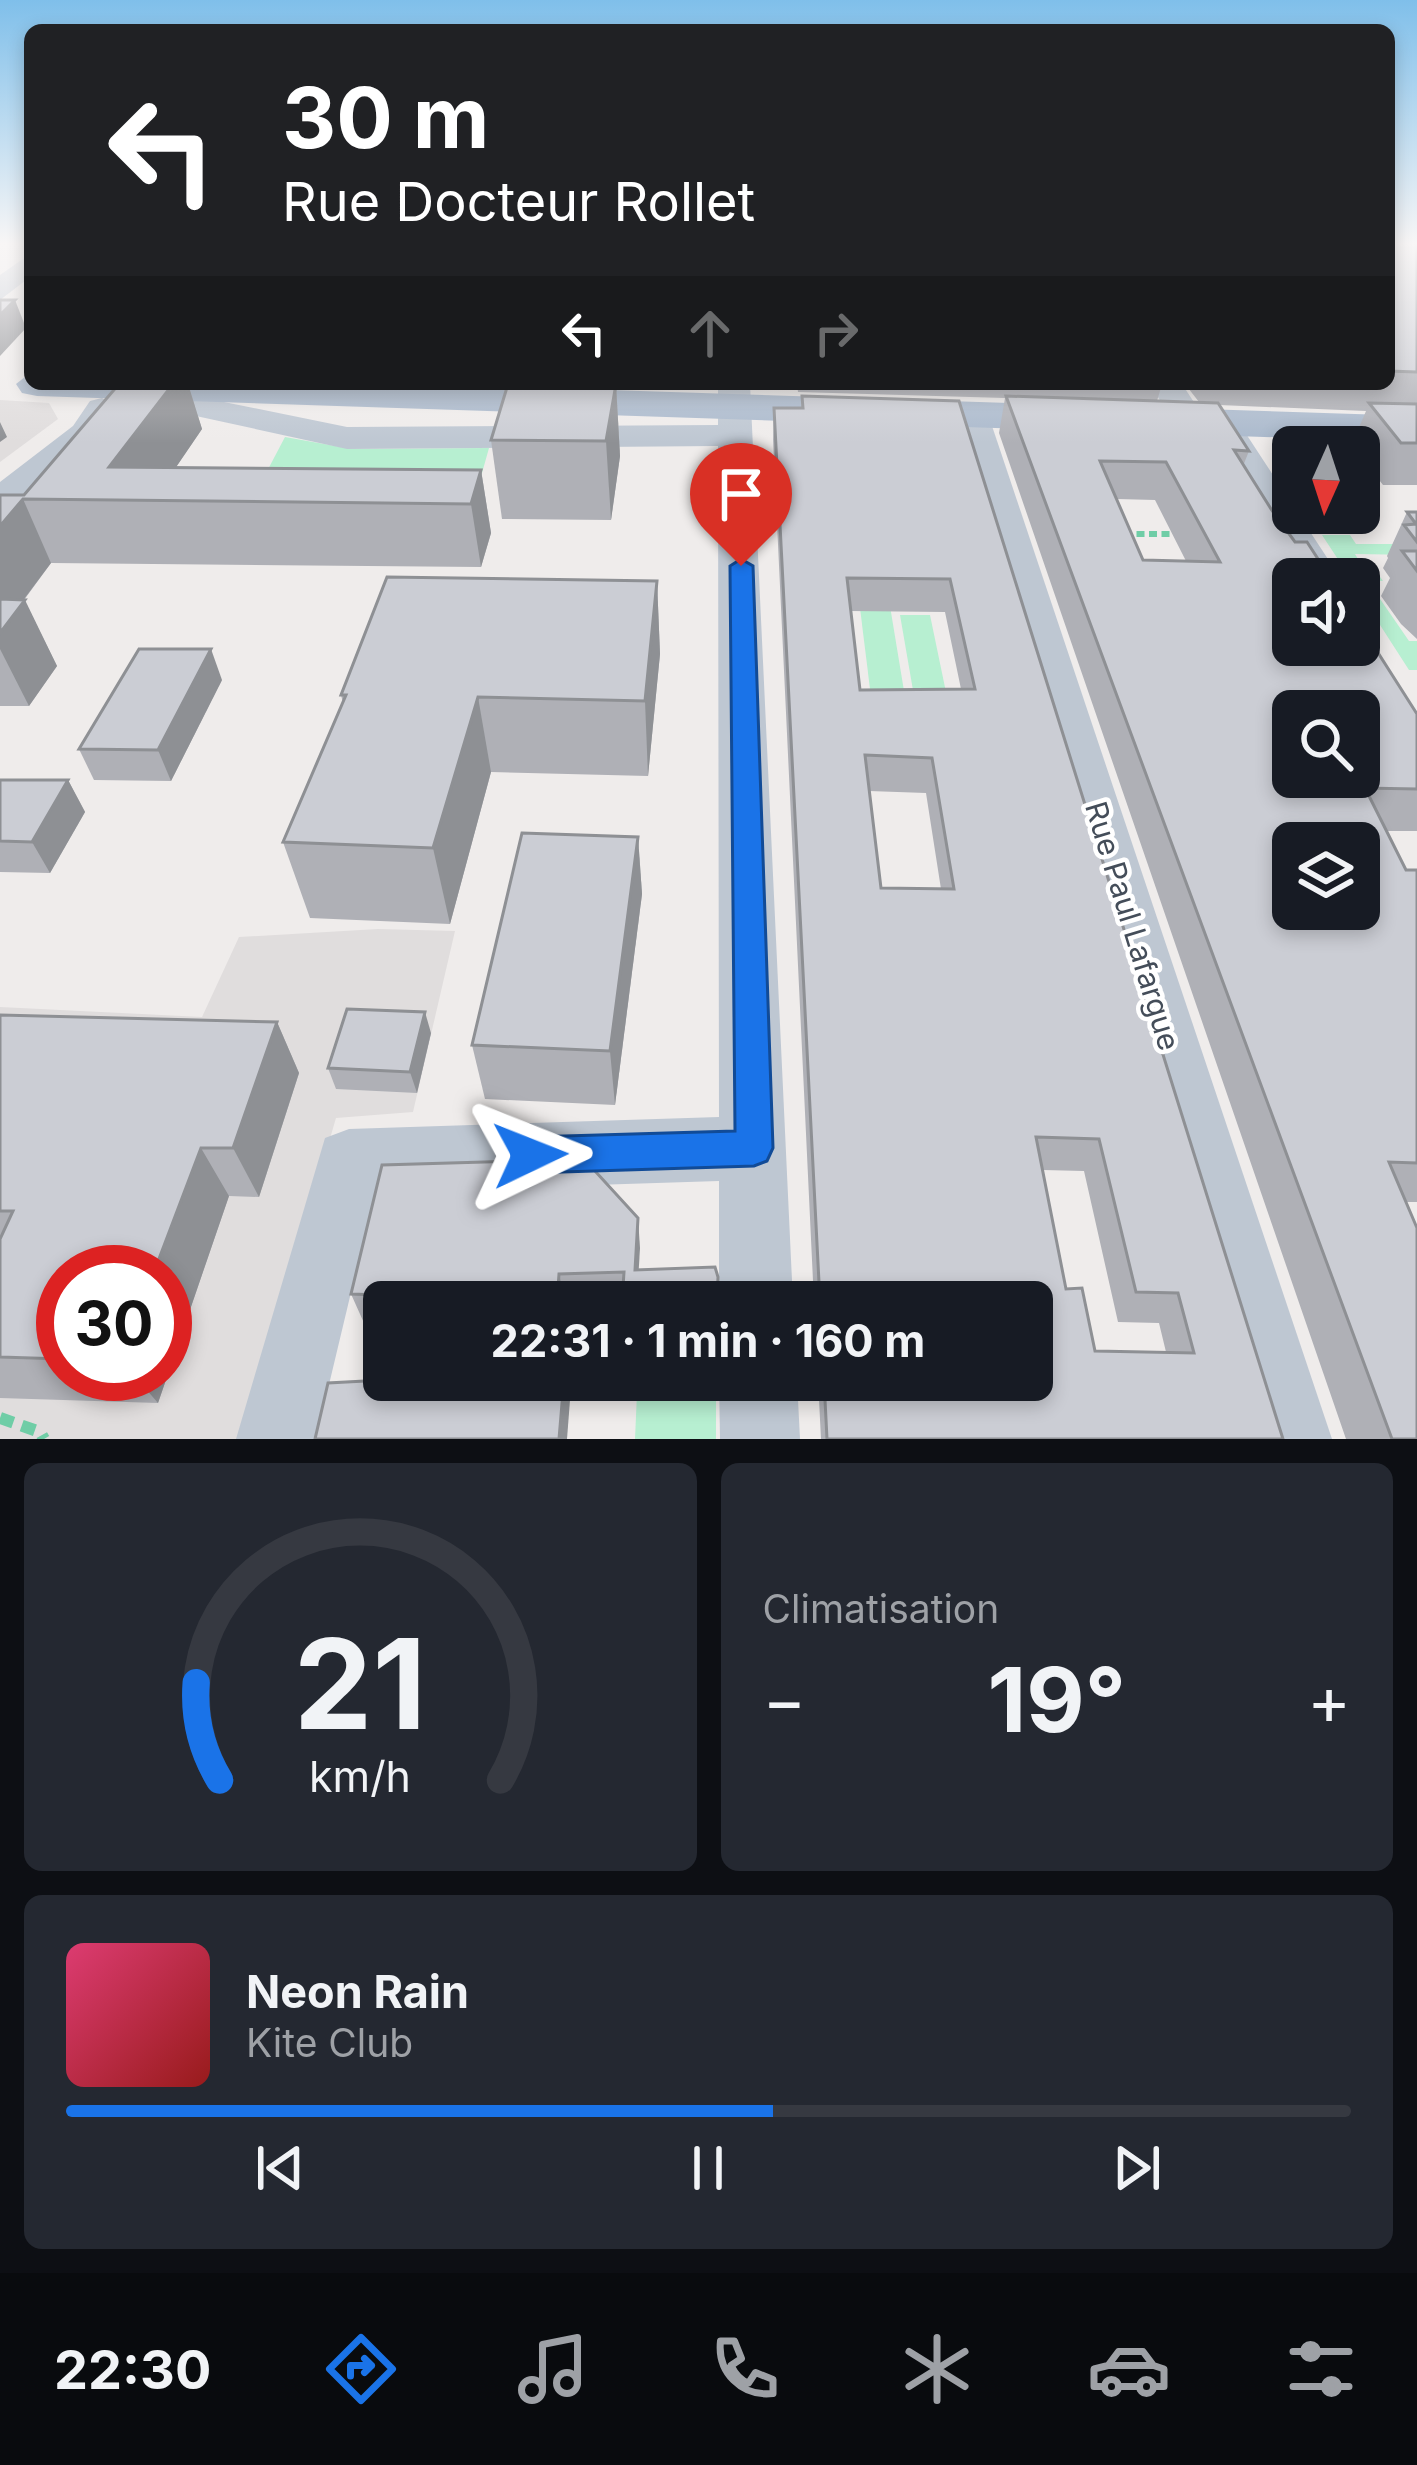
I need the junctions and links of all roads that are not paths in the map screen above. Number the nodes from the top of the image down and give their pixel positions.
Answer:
1 (107, 390) edge
2 (216, 390) edge
3 (736, 408) edge
4 (1192, 408) edge
5 (971, 414) junction
6 (1417, 428) edge
7 (0, 500) edge
8 (1304, 558) edge
9 (754, 1148) junction
10 (756, 1281) edge
11 (759, 1401) edge
12 (277, 1439) edge
13 (760, 1439) edge
14 (1292, 1439) edge

1 - 7 street
2 - 3 main road
3 - 5 main road
3 - 9 street
4 - 5 main road
4 - 6 main road
4 - 8 street
5 - 14 street, Rue Paul Lafargue
9 - 10 street
9 - 12 street
11 - 13 street

